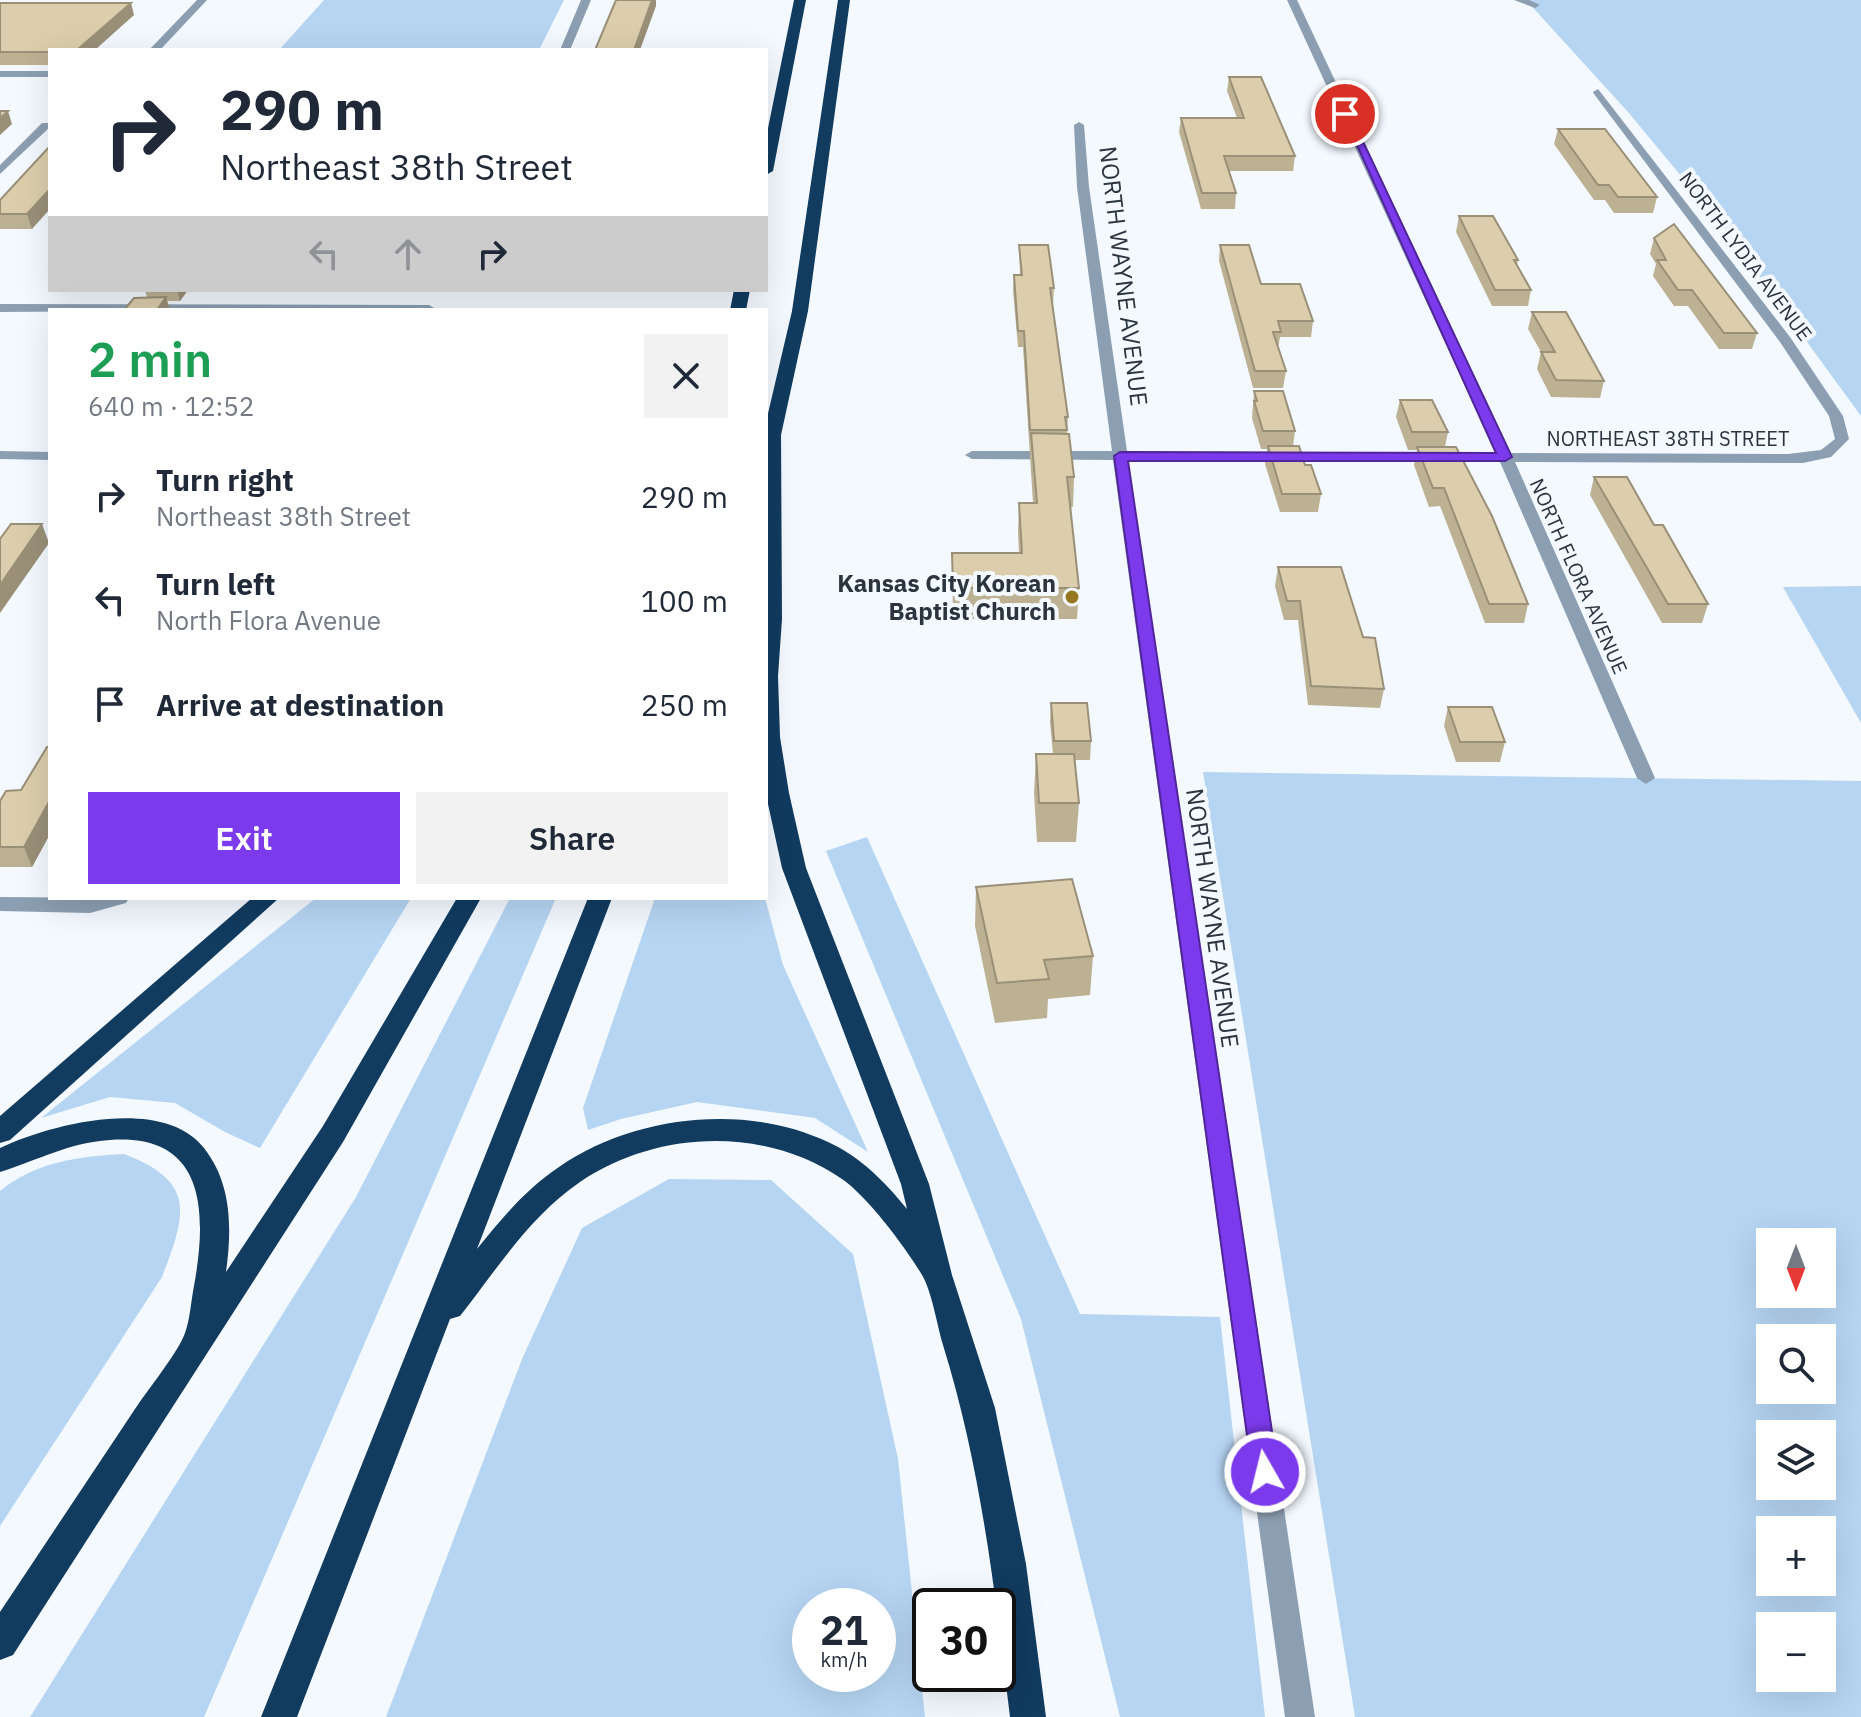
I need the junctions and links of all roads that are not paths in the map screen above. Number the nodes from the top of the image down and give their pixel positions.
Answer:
1 (202, 0) edge
2 (586, 0) edge
3 (800, 0) edge
4 (844, 0) edge
5 (1292, 0) edge
6 (1519, 0) edge
7 (1535, 5) dead end
8 (156, 48) edge
9 (566, 48) edge
10 (0, 74) edge
11 (48, 74) edge
12 (1598, 92) dead end
13 (46, 125) dead end
14 (1079, 125) dead end
15 (768, 161) edge
16 (0, 171) edge
17 (430, 306) edge
18 (0, 308) edge
19 (48, 308) edge
20 (285, 308) edge
21 (770, 447) edge
22 (1833, 450) joint
23 (7, 455) edge
24 (972, 455) dead end
25 (48, 456) edge
26 (1120, 456) junction
27 (1505, 457) junction
28 (0, 474) edge
29 (768, 665) edge
30 (768, 706) edge
31 (1646, 778) dead end
32 (112, 900) edge
33 (265, 900) edge
34 (468, 900) edge
35 (599, 900) edge
36 (0, 904) edge
37 (0, 1132) edge
38 (0, 1161) edge
39 (937, 1275) junction
40 (434, 1325) junction
41 (199, 1340) junction
42 (0, 1643) edge
43 (279, 1717) edge
44 (1028, 1717) edge
45 (1300, 1717) edge

1 - 8 street
2 - 9 street
3 - 15 highway
4 - 21 highway
5 - 27 street, NORTH FLORA AVENUE
6 - 7 street
10 - 11 street
12 - 22 street, NORTH LYDIA AVENUE
13 - 16 street
14 - 26 street, NORTH WAYNE AVENUE
17 - 20 street
18 - 19 street
21 - 29 highway
22 - 27 street, NORTHEAST 38TH STREET
23 - 25 street
23 - 28 street
24 - 26 street, NORTHEAST 38TH STREET
26 - 27 street, NORTHEAST 38TH STREET
26 - 45 street, NORTH WAYNE AVENUE
27 - 31 street, NORTH FLORA AVENUE
30 - 39 highway
32 - 36 street
33 - 37 highway
34 - 41 highway
35 - 40 highway
38 - 41 highway
39 - 40 highway
39 - 44 highway
40 - 43 highway
41 - 42 highway

